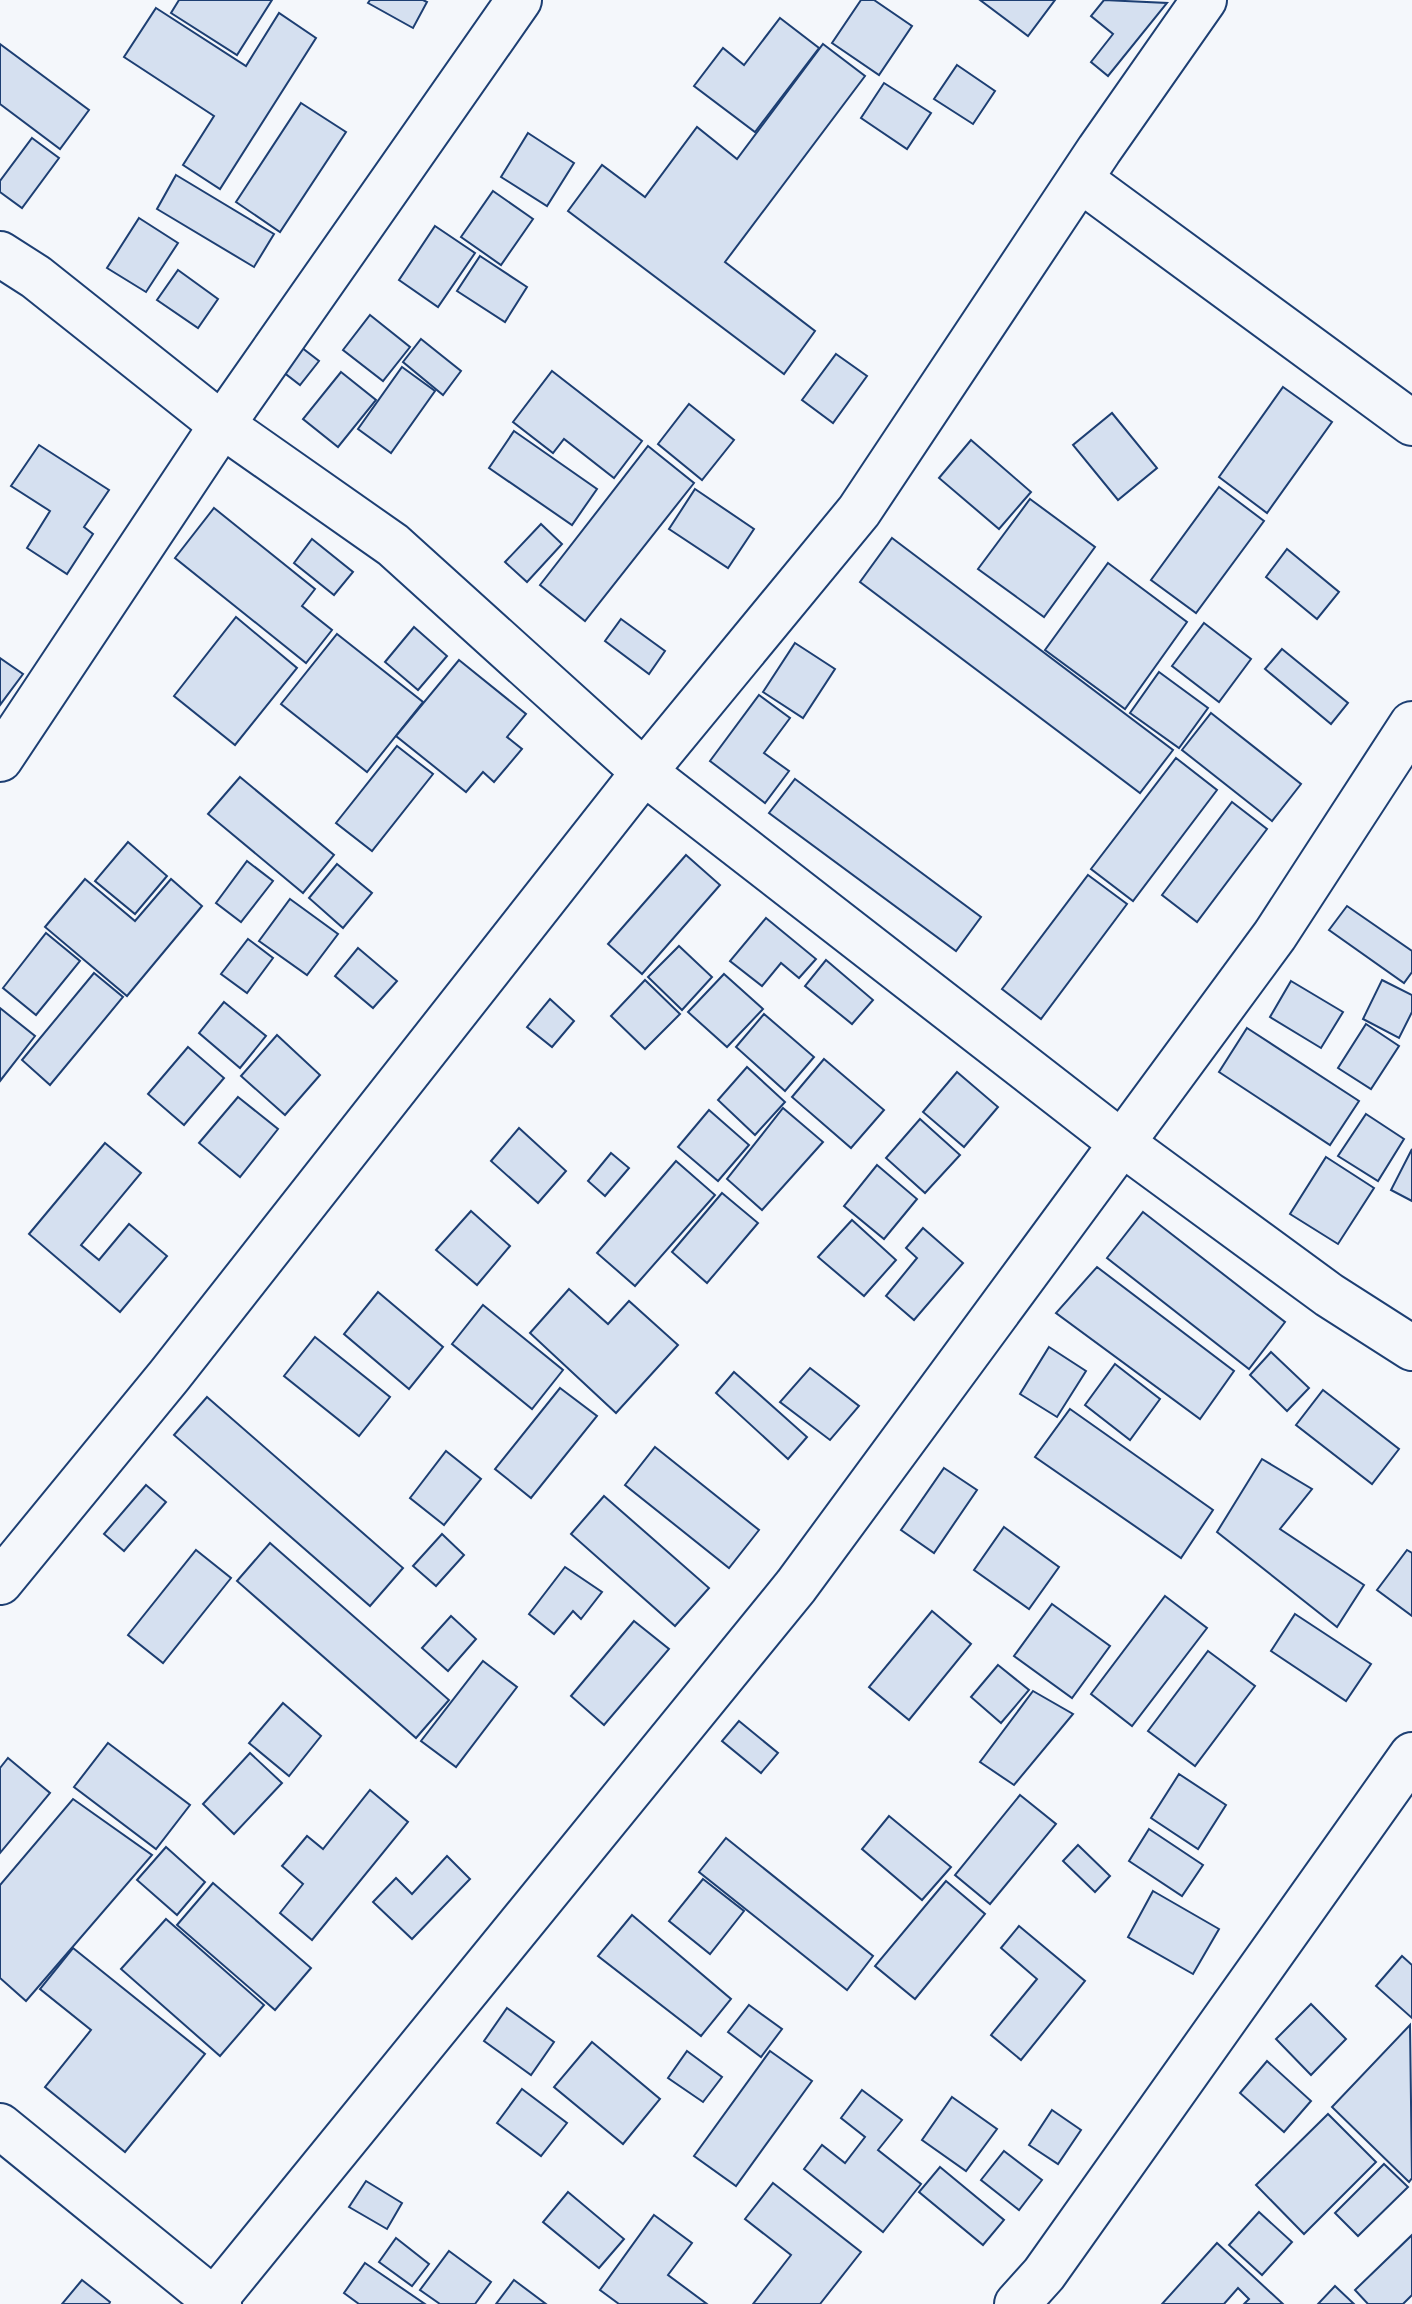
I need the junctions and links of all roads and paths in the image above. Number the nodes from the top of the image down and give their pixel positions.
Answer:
1 (519, 0) edge
2 (1204, 0) edge
3 (1081, 180) junction
4 (0, 254) edge
5 (1412, 423) edge
6 (222, 425) junction
7 (1412, 724) edge
8 (0, 759) edge
9 (644, 772) junction
10 (1123, 1144) junction
11 (1412, 1348) edge
12 (0, 1582) edge
13 (1412, 1755) edge
14 (0, 2126) edge
15 (214, 2303) edge
16 (1017, 2304) edge

1 - 6 street
2 - 3 street
3 - 5 street
3 - 9 street
4 - 6 street
6 - 8 street
6 - 9 street
7 - 10 street
9 - 10 street
9 - 12 street
10 - 11 street
10 - 15 street
13 - 16 street
14 - 15 street

